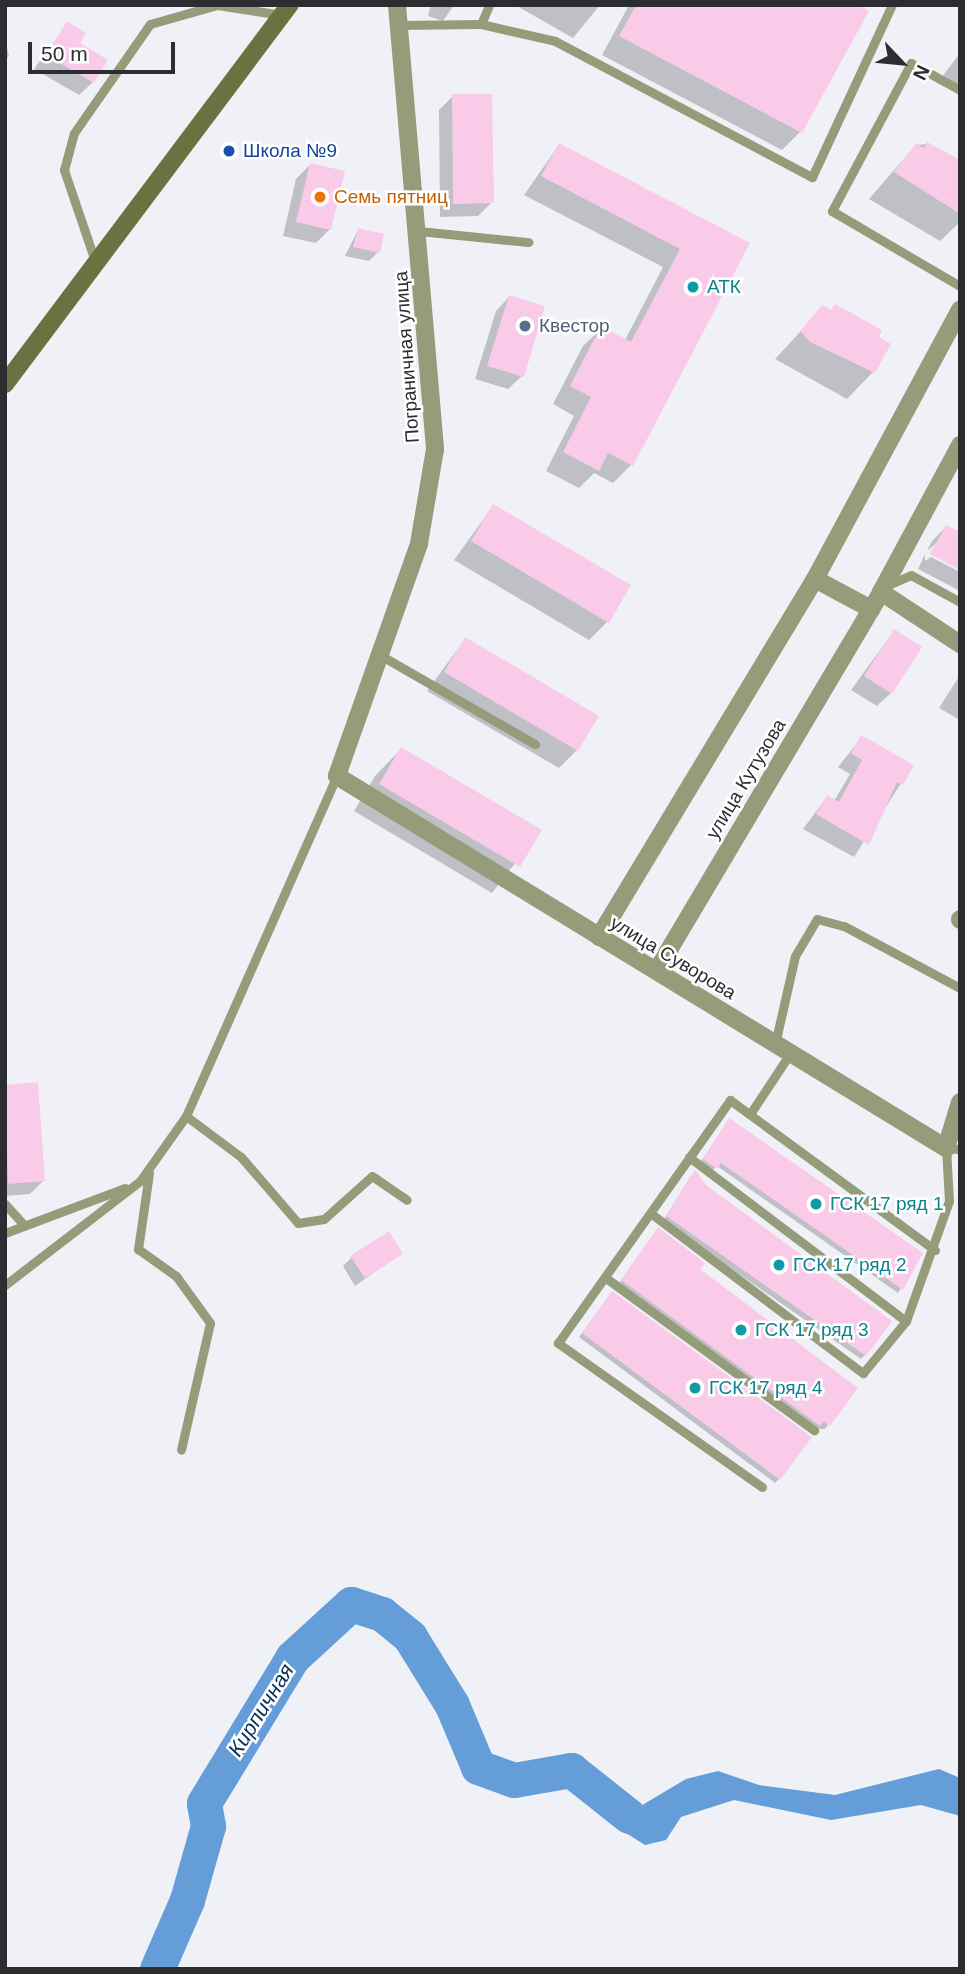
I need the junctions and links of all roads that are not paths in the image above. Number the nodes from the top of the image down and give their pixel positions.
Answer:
1 (397, 5) edge
2 (489, 5) edge
3 (892, 5) edge
4 (287, 10) edge
5 (481, 24) junction
6 (399, 25) junction
7 (960, 90) edge
8 (419, 231) junction
9 (528, 242) dead end
10 (96, 262) junction
11 (960, 286) edge
12 (960, 310) edge
13 (5, 384) edge
14 (960, 445) edge
15 (815, 579) junction
16 (883, 589) junction
17 (960, 601) edge
18 (871, 609) junction
19 (960, 644) edge
20 (380, 656) junction
21 (536, 744) dead end
22 (337, 776) junction
23 (599, 937) junction
24 (657, 970) junction
25 (960, 988) edge
26 (782, 1050) junction
27 (960, 1102) edge
28 (750, 1114) junction
29 (186, 1116) junction
30 (953, 1149) edge
31 (689, 1157) junction
32 (149, 1171) junction
33 (133, 1186) junction
34 (407, 1200) dead end
35 (5, 1204) edge
36 (653, 1215) junction
37 (24, 1225) junction
38 (5, 1233) edge
39 (935, 1250) junction
40 (606, 1278) junction
41 (5, 1285) edge
42 (906, 1321) junction
43 (814, 1430) dead end
44 (181, 1450) dead end
45 (761, 1487) dead end

1 - 6 street, Пограничная улица
2 - 5 lane
3 - 5 lane
4 - 10 street
4 - 10 lane
5 - 6 lane
6 - 8 street, Пограничная улица
7 - 11 lane
8 - 9 lane
8 - 20 street, Пограничная улица
10 - 13 street
12 - 15 street
14 - 16 street, улица Кутузова
15 - 18 street
15 - 23 street
16 - 17 lane
16 - 18 street, улица Кутузова
16 - 19 street
18 - 24 street, улица Кутузова
20 - 21 lane
20 - 22 street, Пограничная улица
22 - 23 street, улица Суворова
22 - 29 lane
23 - 24 street, улица Суворова
24 - 26 street, улица Суворова
25 - 26 lane
26 - 28 lane
26 - 30 street, улица Суворова
27 - 30 street
28 - 31 lane
28 - 39 lane
29 - 32 lane
29 - 34 lane
30 - 39 lane
31 - 36 lane
31 - 42 lane
32 - 33 lane
32 - 44 lane
33 - 37 lane
33 - 41 lane
35 - 37 lane
36 - 40 lane
36 - 42 lane
37 - 38 lane
39 - 42 lane
40 - 43 lane
40 - 45 lane

